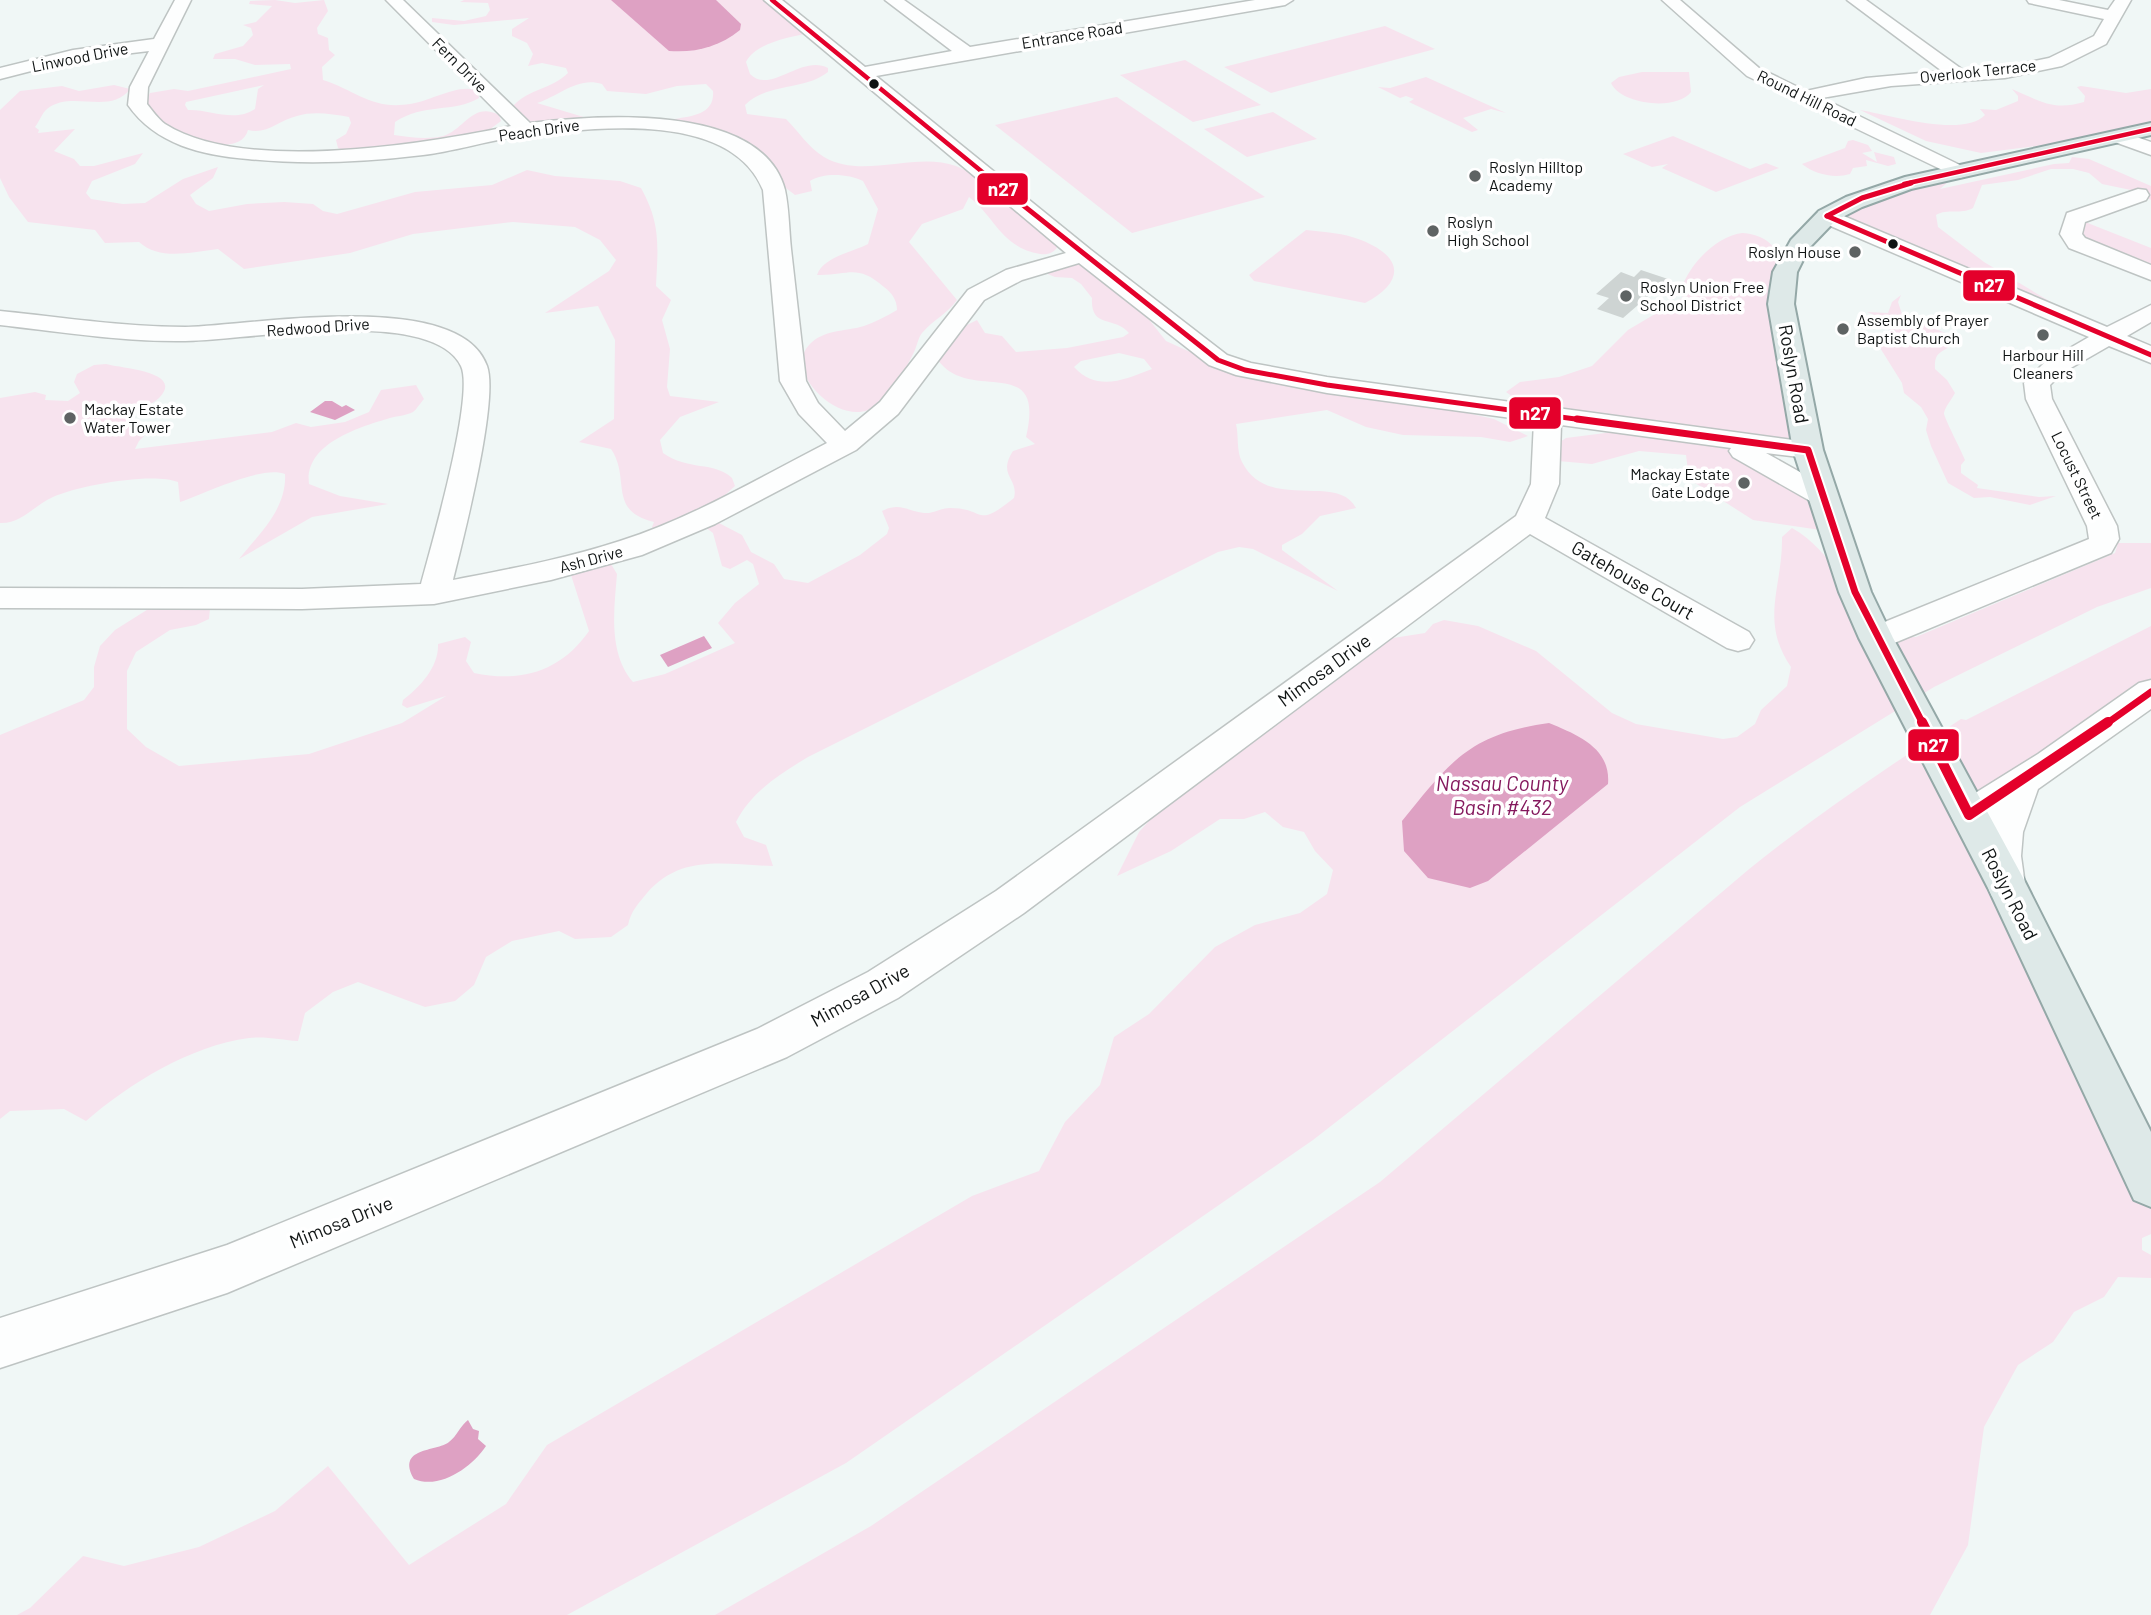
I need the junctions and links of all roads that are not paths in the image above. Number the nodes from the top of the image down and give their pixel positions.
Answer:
1 (183, 0) edge
2 (394, 0) edge
3 (772, 0) edge
4 (897, 0) edge
5 (1285, 0) edge
6 (1670, 0) edge
7 (1855, 0) edge
8 (2035, 0) edge
9 (2123, 0) edge
10 (2112, 16) junction
11 (160, 44) junction
12 (967, 53) junction
13 (0, 74) edge
14 (860, 74) junction
15 (1960, 76) junction
16 (1804, 97) junction
17 (526, 130) junction
18 (2151, 130) edge
19 (2119, 137) junction
20 (2151, 149) edge
21 (1959, 172) junction
22 (2138, 195) dead end
23 (1828, 216) junction
24 (2075, 218) junction
25 (2100, 228) dead end
26 (1083, 255) junction
27 (2151, 273) edge
28 (2151, 312) edge
29 (0, 318) edge
30 (2108, 337) junction
31 (2151, 355) edge
32 (1548, 416) junction
33 (1713, 439) junction
34 (846, 444) junction
35 (1808, 450) junction
36 (1822, 496) junction
37 (1529, 521) junction
38 (434, 594) junction
39 (0, 598) edge
40 (1876, 638) junction
41 (1738, 640) dead end
42 (2151, 692) edge
43 (2022, 782) junction
44 (1969, 815) junction
45 (2007, 886) junction
46 (2151, 1183) edge
47 (0, 1343) edge

1 - 11 street, Peach Drive
2 - 17 street, Fern Drive
3 - 14 street
4 - 12 street
5 - 12 street, Entrance Road
6 - 16 street, Round Hill Road
7 - 15 street
8 - 10 street
9 - 10 street, Overlook Terrace
10 - 15 street, Overlook Terrace
11 - 13 street, Linwood Drive
11 - 17 street, Peach Drive
12 - 14 street, Entrance Road
14 - 26 street
15 - 16 street, Overlook Terrace
16 - 21 street, Round Hill Road
17 - 34 street, Peach Drive
18 - 19 main road, Roslyn Road
19 - 20 street
19 - 21 main road, Roslyn Road
21 - 23 main road, Roslyn Road
22 - 24 street
23 - 30 street
23 - 35 main road, Roslyn Road
24 - 25 street
24 - 27 street
26 - 32 street
26 - 34 street, Ash Drive
28 - 30 street, Locust Street
29 - 38 street, Redwood Drive
30 - 31 street
30 - 40 street, Locust Street
32 - 33 street
32 - 37 street
33 - 35 street
33 - 36 street
34 - 38 street, Ash Drive
35 - 36 main road, Roslyn Road
36 - 40 main road, Roslyn Road
37 - 41 street, Gatehouse Court
37 - 47 street, Mimosa Drive
38 - 39 street, Ash Drive
40 - 44 main road, Roslyn Road
42 - 43 street
43 - 44 street
43 - 45 street
44 - 45 main road, Roslyn Road
45 - 46 main road, Roslyn Road

